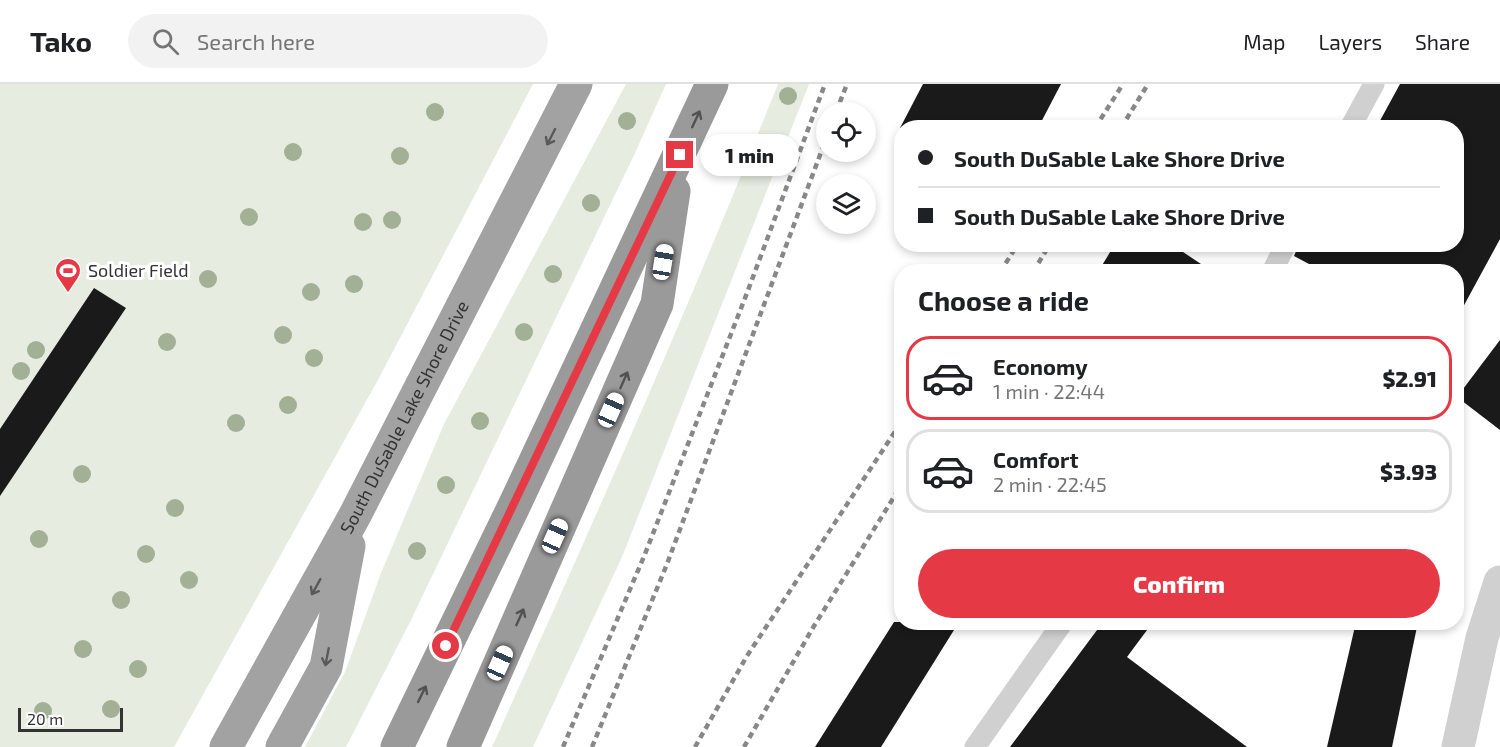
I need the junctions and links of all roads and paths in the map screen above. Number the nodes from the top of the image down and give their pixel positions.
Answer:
1 (576, 84) edge
2 (712, 84) edge
3 (1374, 84) edge
4 (1354, 120) edge
5 (680, 155) junction
6 (354, 517) junction
7 (1500, 582) edge
8 (1057, 630) edge
9 (226, 747) edge
10 (282, 747) edge
11 (397, 747) edge
12 (463, 747) edge
13 (975, 747) edge
14 (1458, 747) edge

1 -> 6 highway, South DuSable Lake Shore Drive
5 -> 2 highway
3 - 4 lane
11 -> 5 highway
12 -> 5 highway
6 -> 9 highway, South DuSable Lake Shore Drive
6 -> 10 highway
7 - 14 street
8 - 13 lane

